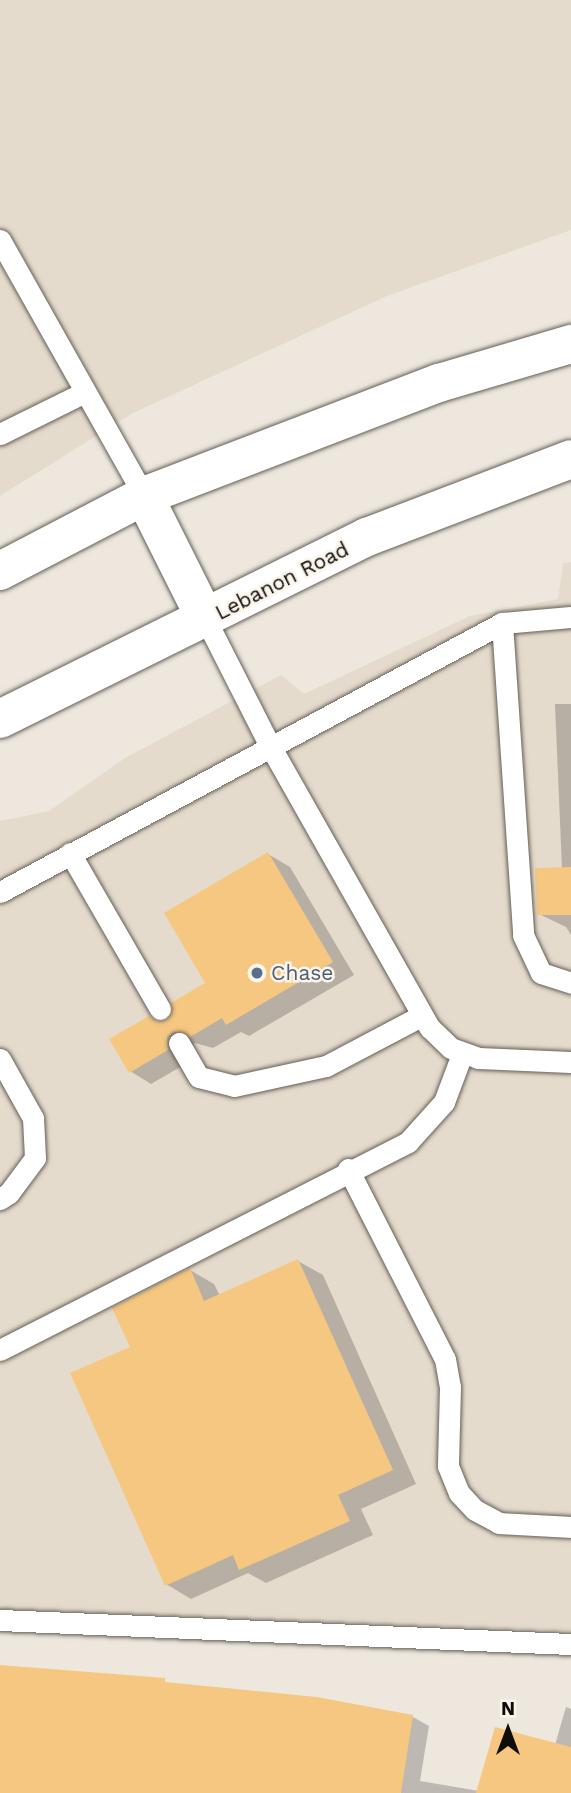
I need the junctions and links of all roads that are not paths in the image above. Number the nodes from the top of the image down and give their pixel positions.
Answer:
1 (0, 240) edge
2 (571, 344) edge
3 (85, 392) junction
4 (0, 434) edge
5 (571, 459) edge
6 (145, 496) junction
7 (0, 571) edge
8 (571, 617) edge
9 (206, 620) junction
10 (502, 623) junction
11 (0, 719) edge
12 (269, 744) junction
13 (71, 853) junction
14 (0, 892) edge
15 (571, 983) edge
16 (160, 1009) dead end
17 (421, 1016) junction
18 (179, 1043) dead end
19 (462, 1054) junction
20 (0, 1059) edge
21 (571, 1062) edge
22 (7, 1086) edge
23 (348, 1169) junction
24 (0, 1199) edge
25 (0, 1350) edge
26 (571, 1527) edge
27 (0, 1620) edge
28 (571, 1644) edge

1 - 3 lane
2 - 6 main road
3 - 4 lane
3 - 6 lane
5 - 9 main road, Lebanon Road
6 - 7 main road
6 - 9 main road
8 - 10 lane
9 - 11 main road, Lebanon Road
9 - 12 lane
10 - 12 lane
10 - 15 lane
12 - 13 lane
12 - 17 lane
13 - 14 lane
13 - 16 lane
17 - 18 lane
17 - 19 lane
19 - 21 lane
19 - 23 lane
20 - 22 lane
22 - 24 lane
23 - 25 lane
23 - 26 lane
27 - 28 lane

